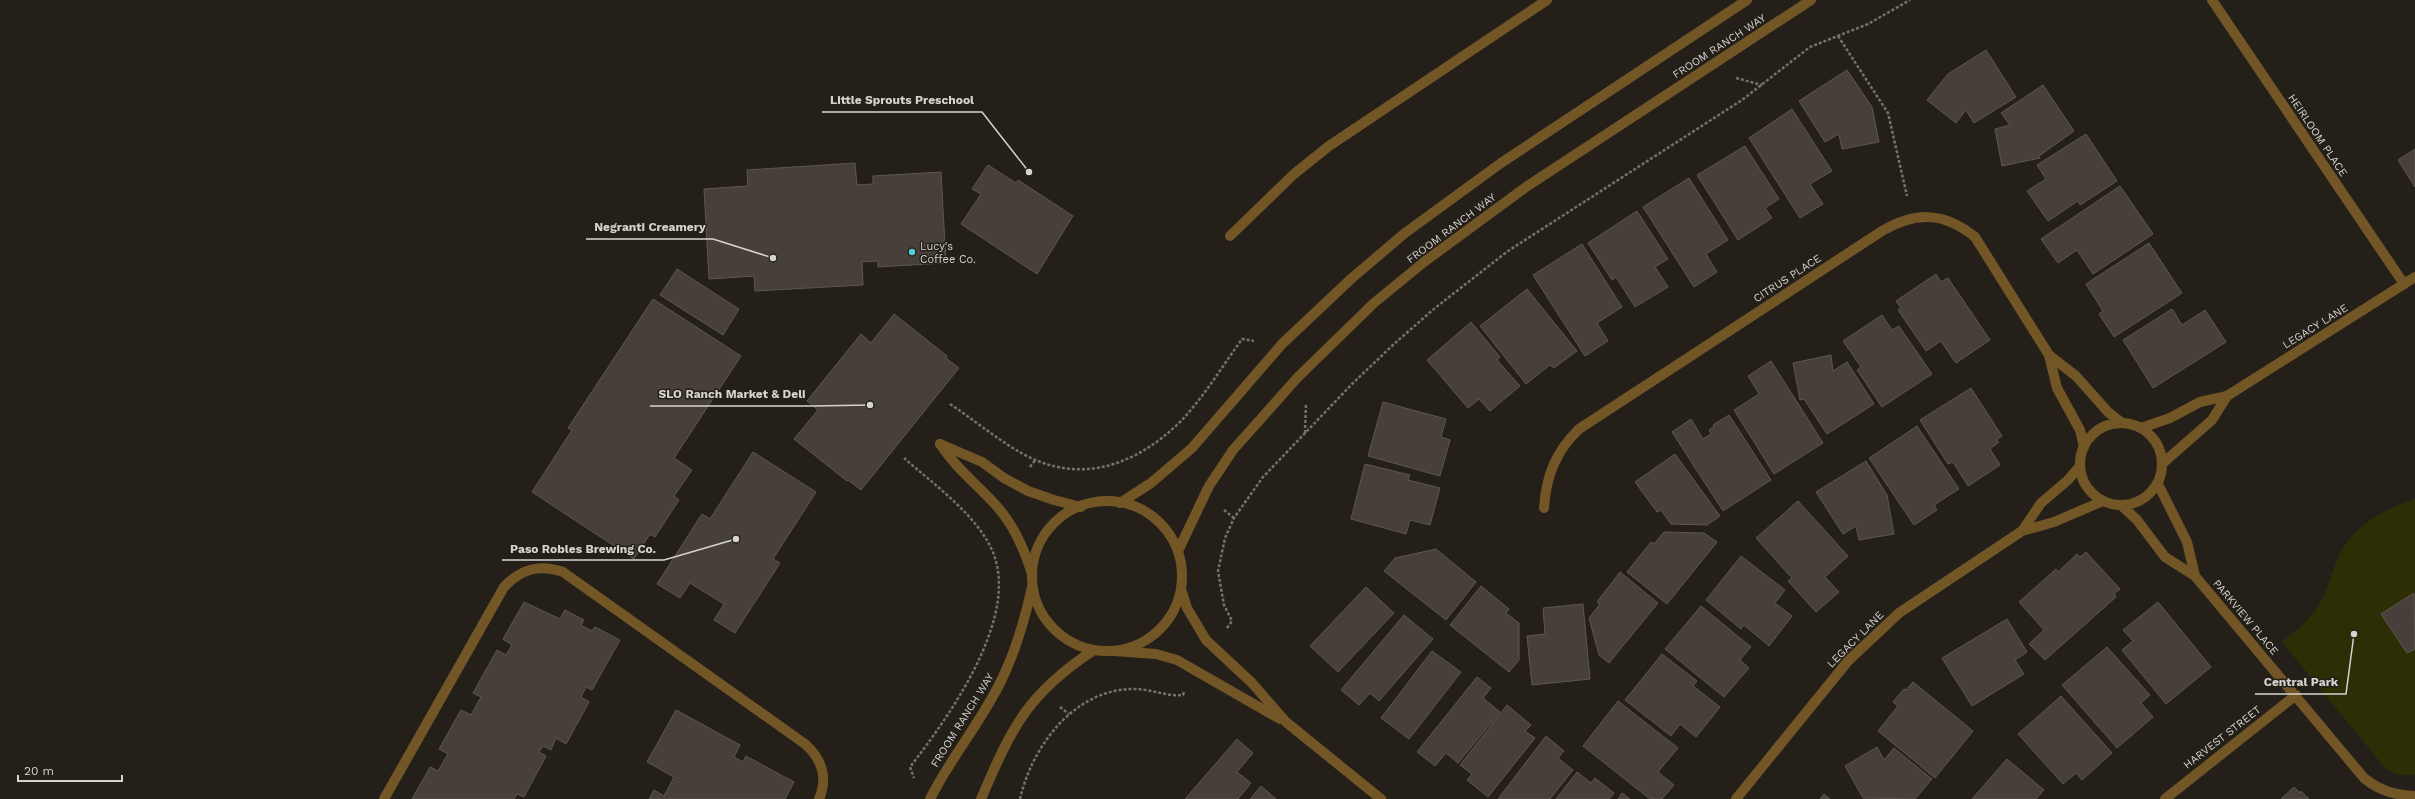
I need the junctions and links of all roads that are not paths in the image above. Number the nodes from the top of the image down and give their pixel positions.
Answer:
1 (1547, 0) edge
2 (1747, 0) edge
3 (1810, 0) edge
4 (2212, 0) edge
5 (1230, 236) dead end
6 (2415, 277) edge
7 (2404, 284) junction
8 (2049, 355) junction
9 (2227, 396) junction
10 (2122, 423) junction
11 (2141, 428) junction
12 (2084, 447) junction
13 (2163, 463) junction
14 (2080, 466) junction
15 (2158, 484) junction
16 (2103, 501) junction
17 (1120, 503) junction
18 (2121, 505) junction
19 (1082, 507) junction
20 (1544, 508) dead end
21 (2022, 531) junction
22 (1178, 551) junction
23 (2196, 576) junction
24 (1032, 579) junction
25 (1182, 589) junction
26 (1094, 650) junction
27 (1114, 651) junction
28 (2296, 695) junction
29 (1286, 722) junction
30 (2415, 796) edge
31 (384, 799) edge
32 (819, 799) edge
33 (930, 799) edge
34 (981, 799) edge
35 (1381, 799) edge
36 (1736, 799) edge
37 (2165, 799) edge

1 - 5 street
2 - 17 street, FROOM RANCH WAY
3 - 22 street, FROOM RANCH WAY
4 - 7 street, HEIRLOOM PLACE
6 - 7 street, LEGACY LANE
7 - 9 street, LEGACY LANE
8 - 10 street, CITRUS PLACE
8 - 12 street, CITRUS PLACE
8 - 20 street, CITRUS PLACE
9 - 11 street, LEGACY LANE
9 - 13 street, LEGACY LANE
10 - 11 street
10 - 12 street
11 - 13 street
12 - 14 street
13 - 15 street
14 - 16 street
14 - 21 street, LEGACY LANE
15 - 18 street
15 - 23 street, PARKVIEW PLACE
16 - 18 street
16 - 21 street, LEGACY LANE
17 - 19 street, FROOM RANCH WAY
17 - 22 street, FROOM RANCH WAY
18 - 23 street, PARKVIEW PLACE
19 - 24 street, FROOM RANCH WAY
19 - 24 street
21 - 36 street, LEGACY LANE
22 - 25 street, FROOM RANCH WAY
23 - 28 street, PARKVIEW PLACE
24 - 26 street
24 - 33 street, FROOM RANCH WAY
25 - 27 street
25 - 29 street
26 - 27 street
26 - 34 street
27 - 29 street
28 - 30 street, PARKVIEW PLACE
28 - 37 street, HARVEST STREET
29 - 35 street
31 - 32 street

